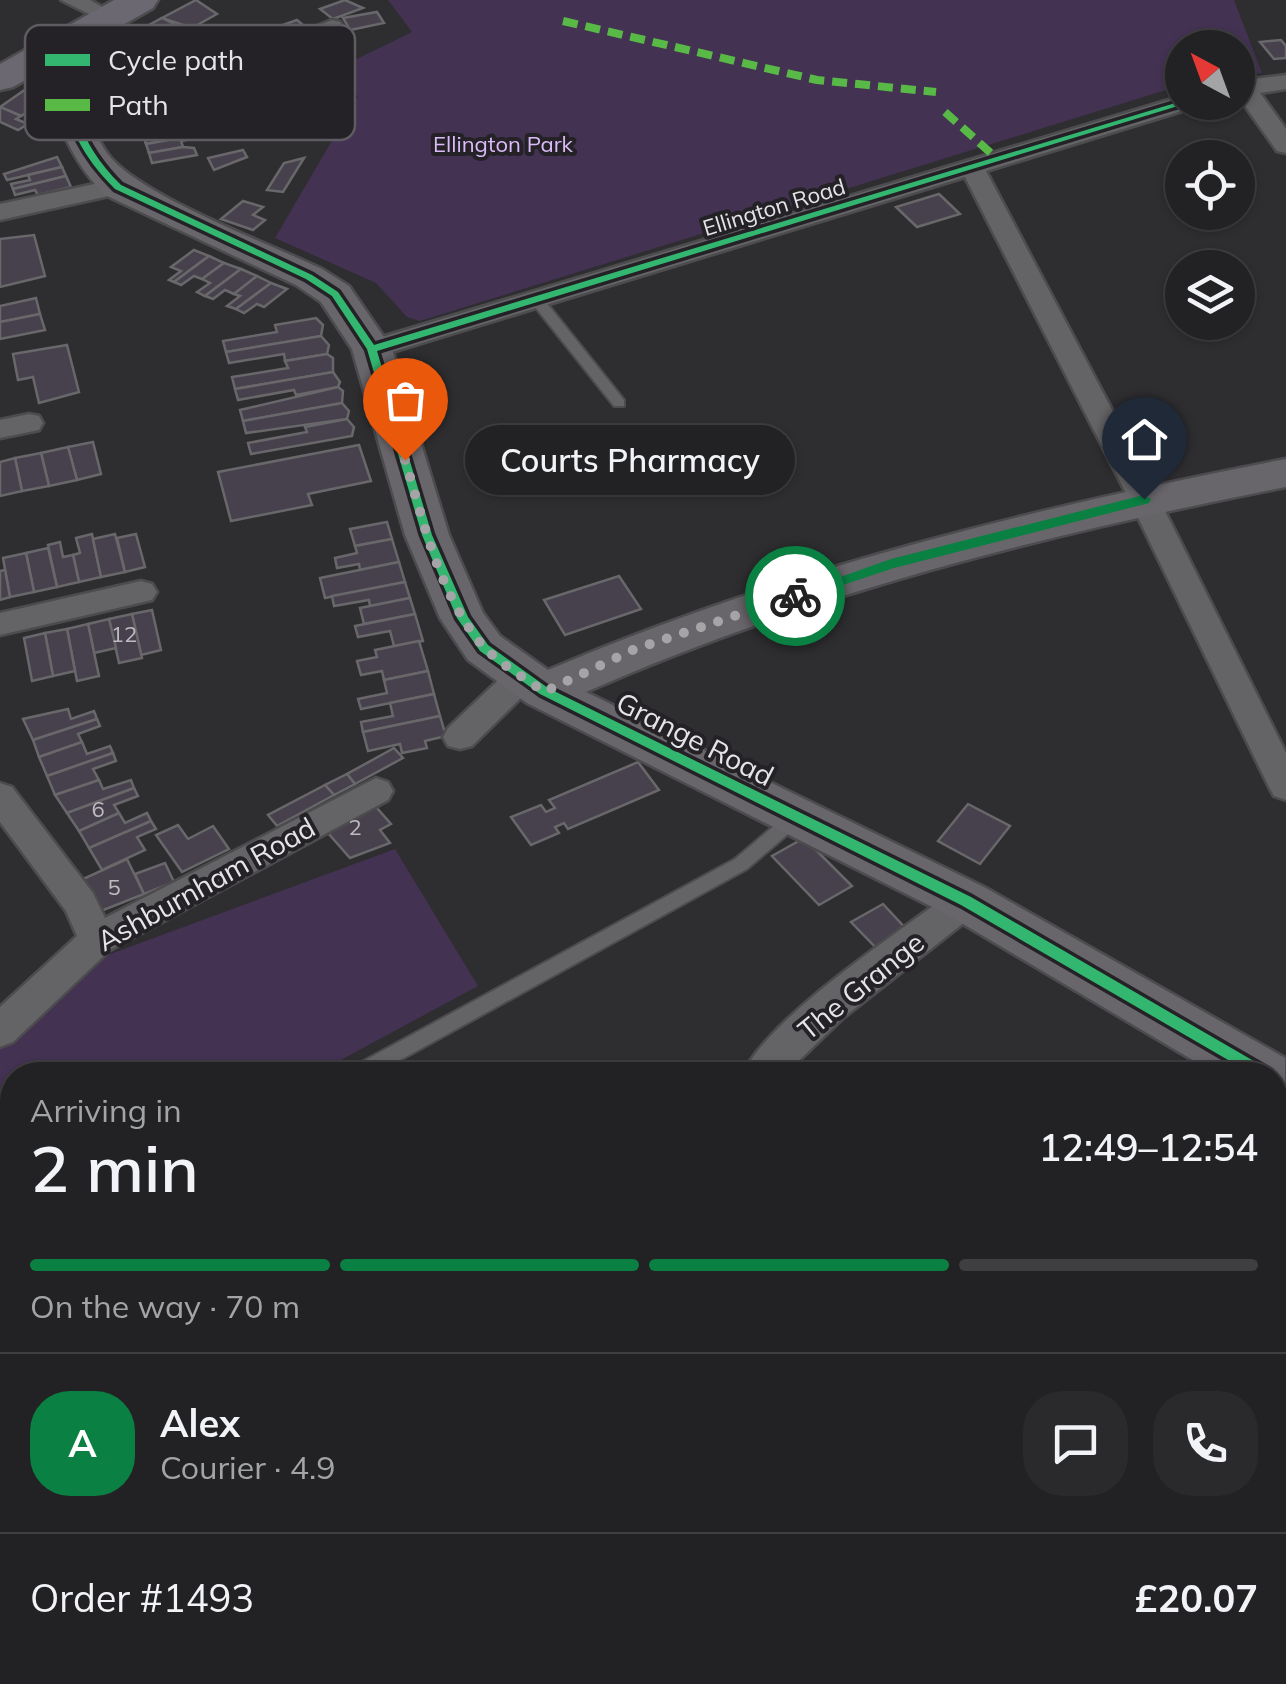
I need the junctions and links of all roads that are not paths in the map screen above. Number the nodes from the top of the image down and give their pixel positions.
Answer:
1 (72, 0) edge
2 (140, 0) edge
3 (108, 16) junction
4 (92, 25) edge
5 (25, 64) edge
6 (0, 79) edge
7 (1286, 82) edge
8 (1255, 86) edge
9 (1255, 106) edge
10 (1165, 109) edge
11 (82, 140) edge
12 (1286, 146) edge
13 (972, 167) junction
14 (118, 188) junction
15 (0, 212) edge
16 (536, 300) junction
17 (372, 349) junction
18 (619, 403) dead end
19 (29, 423) dead end
20 (0, 429) edge
21 (1286, 473) edge
22 (1144, 499) junction
23 (140, 592) dead end
24 (0, 624) edge
25 (534, 684) junction
26 (460, 737) dead end
27 (1286, 787) edge
28 (376, 791) dead end
29 (0, 796) edge
30 (794, 818) junction
31 (966, 901) junction
32 (97, 940) junction
33 (0, 1030) edge
34 (380, 1062) edge
35 (771, 1062) edge
36 (1244, 1062) edge

1 - 3 street
2 - 3 main road
3 - 4 main road
5 - 6 main road
7 - 8 street
9 - 12 street
10 - 13 street, Ellington Road
11 - 14 street, Grange Road
13 - 16 street, Ellington Road
13 - 22 street
14 - 15 street
14 - 17 street, Grange Road
16 - 17 street, Ellington Road
16 - 18 lane
17 - 25 street, Grange Road
19 - 20 street
21 - 22 street
22 - 25 street
22 - 27 street
23 - 24 street
25 - 26 street
25 - 30 street, Grange Road
28 - 32 street, Ashburnham Road
29 - 32 street
30 - 31 street, Grange Road
30 - 34 lane
31 - 35 street, The Grange
31 - 36 street, Grange Road
32 - 33 street, Ashburnham Road

